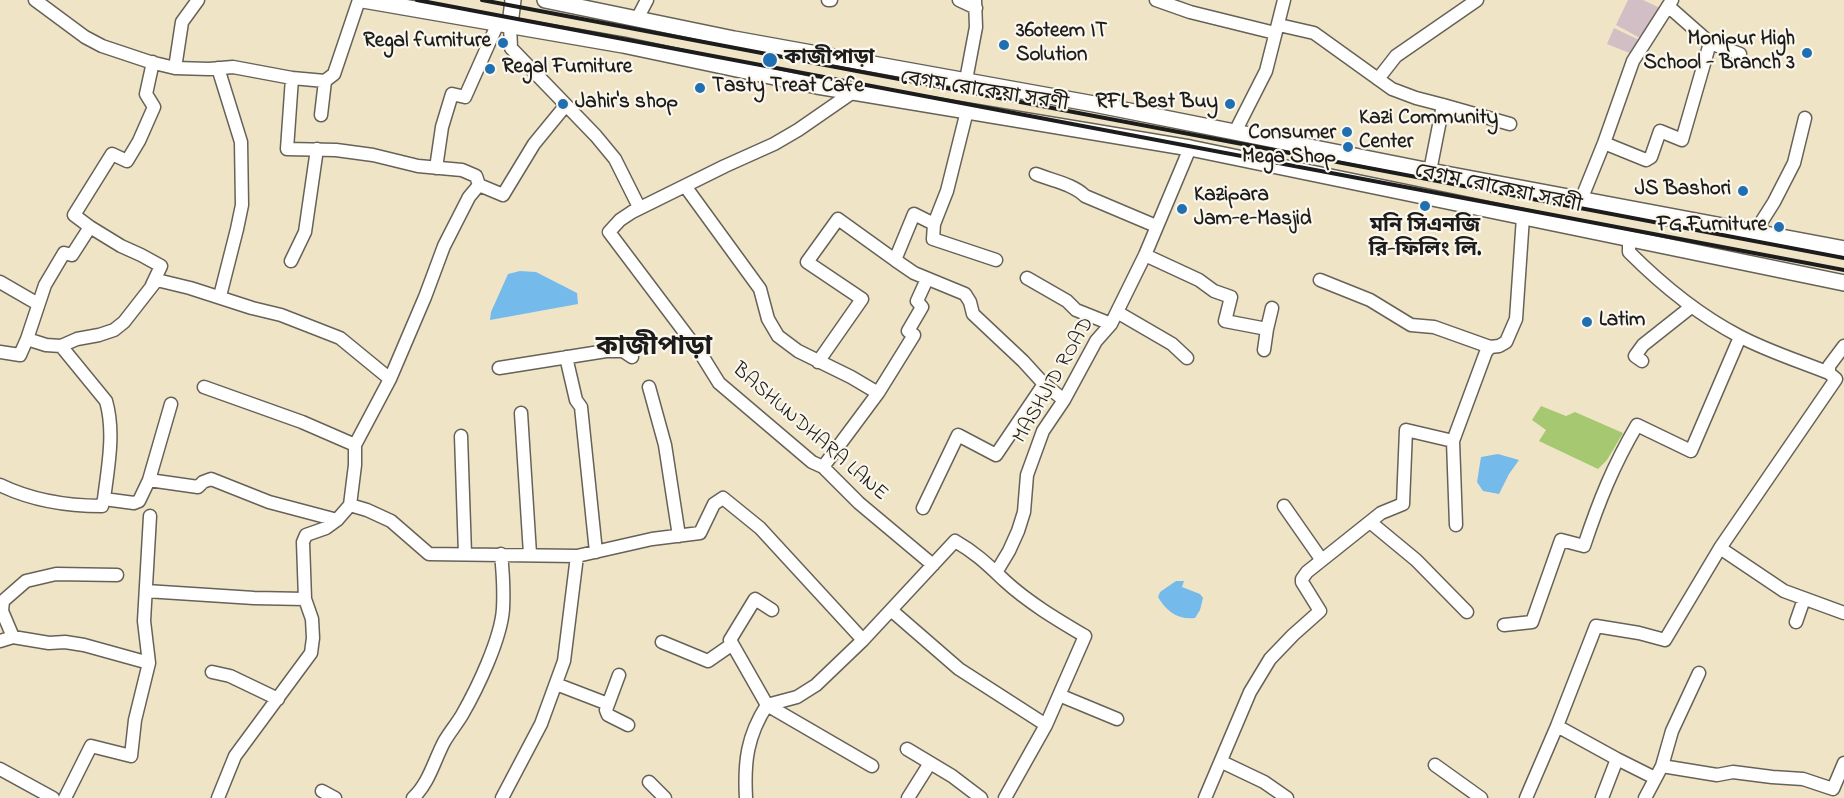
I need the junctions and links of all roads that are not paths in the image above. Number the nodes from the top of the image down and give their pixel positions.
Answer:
1 (35, 0) edge
2 (198, 0) edge
3 (361, 0) edge
4 (513, 0) edge
5 (545, 0) edge
6 (647, 0) edge
7 (959, 0) edge
8 (1156, 0) edge
9 (1284, 0) edge
10 (1477, 0) edge
11 (1670, 3) edge
12 (975, 4) edge
13 (636, 19) junction
14 (504, 24) junction
15 (1277, 29) junction
16 (1710, 43) junction
17 (1740, 54) dead end
18 (153, 62) junction
19 (175, 68) junction
20 (218, 68) junction
21 (292, 78) junction
22 (1378, 79) junction
23 (966, 80) junction
24 (325, 81) junction
25 (853, 92) junction
26 (566, 105) junction
27 (1443, 105) junction
28 (967, 111) junction
29 (321, 115) dead end
30 (1804, 118) dead end
31 (1510, 124) dead end
32 (1234, 132) junction
33 (1604, 143) junction
34 (1190, 148) junction
35 (317, 149) junction
36 (436, 168) junction
37 (1430, 171) junction
38 (1036, 174) dead end
39 (479, 185) junction
40 (685, 186) junction
41 (1581, 200) junction
42 (639, 207) junction
43 (1523, 217) junction
44 (934, 224) junction
45 (1156, 226) junction
46 (90, 227) junction
47 (1755, 232) junction
48 (1629, 239) junction
49 (1844, 249) edge
50 (1145, 255) junction
51 (895, 260) junction
52 (996, 260) dead end
53 (291, 261) dead end
54 (1027, 278) dead end
55 (927, 279) junction
56 (1320, 280) dead end
57 (0, 282) edge
58 (1844, 283) edge
59 (152, 285) junction
60 (220, 297) junction
61 (38, 304) junction
62 (1691, 307) junction
63 (1272, 308) dead end
64 (1117, 312) junction
65 (1111, 324) junction
66 (1266, 330) junction
67 (1740, 337) junction
68 (27, 339) junction
69 (61, 346) junction
70 (1844, 346) edge
71 (1491, 347) junction
72 (1264, 350) dead end
73 (0, 352) edge
74 (566, 357) junction
75 (632, 357) dead end
76 (1187, 358) dead end
77 (1642, 361) dead end
78 (818, 362) junction
79 (499, 368) dead end
80 (390, 379) junction
81 (1836, 379) edge
82 (1044, 384) junction
83 (204, 387) dead end
84 (649, 387) dead end
85 (879, 393) junction
86 (1064, 400) junction
87 (171, 404) dead end
88 (520, 413) dead end
89 (461, 436) dead end
90 (1453, 441) junction
91 (355, 445) junction
92 (823, 467) junction
93 (149, 480) junction
94 (0, 485) edge
95 (104, 499) junction
96 (350, 505) junction
97 (1284, 506) dead end
98 (923, 508) dead end
99 (150, 516) dead end
100 (337, 520) junction
101 (1370, 522) junction
102 (1455, 525) dead end
103 (679, 536) junction
104 (1720, 548) junction
105 (596, 552) junction
106 (465, 554) junction
107 (501, 554) junction
108 (530, 554) junction
109 (578, 556) junction
110 (1321, 559) junction
111 (933, 565) junction
112 (997, 571) junction
113 (117, 575) dead end
114 (146, 591) junction
115 (305, 599) junction
116 (1804, 599) junction
117 (772, 610) dead end
118 (891, 610) junction
119 (1467, 612) dead end
120 (1844, 613) edge
121 (1796, 622) dead end
122 (1504, 625) dead end
123 (13, 637) junction
124 (863, 640) junction
125 (0, 641) edge
126 (662, 642) dead end
127 (731, 645) junction
128 (149, 663) junction
129 (212, 672) dead end
130 (1699, 673) dead end
131 (620, 675) dead end
132 (556, 684) junction
133 (1059, 695) junction
134 (278, 699) junction
135 (608, 704) junction
136 (767, 705) junction
137 (1117, 719) dead end
138 (628, 725) dead end
139 (1046, 725) junction
140 (1557, 726) junction
141 (907, 749) dead end
142 (1617, 759) junction
143 (1222, 762) junction
144 (930, 763) junction
145 (1844, 763) edge
146 (1435, 765) dead end
147 (872, 766) dead end
148 (1662, 766) junction
149 (0, 769) edge
150 (1655, 778) junction
151 (649, 783) dead end
152 (322, 791) dead end
153 (1832, 793) edge
154 (53, 798) edge
155 (65, 798) edge
156 (218, 798) edge
157 (335, 798) edge
158 (413, 798) edge
159 (502, 798) edge
160 (665, 798) edge
161 (746, 798) edge
162 (908, 798) edge
163 (981, 798) edge
164 (1005, 798) edge
165 (1205, 798) edge
166 (1287, 798) edge
167 (1481, 798) edge
168 (1526, 798) edge
169 (1602, 798) edge
170 (1645, 798) edge

1 - 18 street
2 - 19 street
3 - 14 main road, বেগম রোকেয়া সরণী
3 - 24 street
4 - 14 main road
5 - 13 main road, বেগম রোকেয়া সরণী
6 - 13 street
7 - 12 street
8 - 15 street
9 - 15 street
10 - 22 street
11 - 16 street
11 - 33 street
12 - 23 street
13 - 23 main road, বেগম রোকেয়া সরণী
14 - 25 main road, বেগম রোকেয়া সরণী
14 - 26 street
14 - 36 street
15 - 22 street
15 - 32 street
16 - 17 street
16 - 33 street
18 - 19 street
18 - 46 street
19 - 20 street
20 - 21 street
20 - 60 street
21 - 24 street
21 - 35 street
22 - 27 street
23 - 32 main road, বেগম রোকেয়া সরণী
24 - 29 street
25 - 28 main road, বেগম রোকেয়া সরণী
25 - 40 street
26 - 39 street
26 - 42 street
27 - 31 street
27 - 37 street
28 - 34 main road, বেগম রোকেয়া সরণী
28 - 44 street
30 - 47 street
32 - 37 main road, বেগম রোকেয়া সরণী
33 - 41 street
34 - 43 main road, বেগম রোকেয়া সরণী
34 - 45 street, MASHJID ROAD
35 - 36 street
35 - 53 street
36 - 39 street
37 - 41 main road, বেগম রোকেয়া সরণী
38 - 45 street
39 - 80 street
40 - 42 street
40 - 78 street
41 - 47 main road, বেগম রোকেয়া সরণী
42 - 92 street, BASHUNDHARA LANE
43 - 48 main road, বেগম রোকেয়া সরণী
43 - 71 street
44 - 51 street
44 - 52 street
45 - 50 street, MASHJID ROAD
46 - 59 street
46 - 61 street
47 - 49 main road, বেগম রোকেয়া সরণী
48 - 58 main road, বেগম রোকেয়া সরণী
48 - 62 street
50 - 64 street, MASHJID ROAD
50 - 66 street
51 - 55 street
51 - 78 street
54 - 65 street
55 - 82 street
55 - 85 street
56 - 71 street
57 - 61 street
59 - 60 street
59 - 69 street
60 - 80 street
61 - 68 street
62 - 67 street
62 - 77 street
63 - 66 street
64 - 65 street, MASHJID ROAD
64 - 76 street, MASHJID ROAD
65 - 86 street, MASHJID ROAD
66 - 72 street
67 - 81 street
67 - 122 street
68 - 69 street
68 - 73 street
69 - 95 street
70 - 81 street
71 - 90 street
74 - 75 street
74 - 79 street
74 - 105 street
78 - 85 street
80 - 91 street
81 - 104 street
82 - 86 street
82 - 98 street
83 - 91 street
84 - 103 street
85 - 92 street
86 - 112 street, MASHJID ROAD
87 - 93 street
88 - 108 street
89 - 106 street
90 - 101 street
90 - 102 street
91 - 96 street
92 - 111 street, BASHUNDHARA LANE
93 - 95 street
93 - 100 street
94 - 95 street
96 - 100 street
96 - 106 street
97 - 110 street
99 - 114 street
100 - 115 street
101 - 110 street
101 - 119 street
103 - 105 street
103 - 124 street
104 - 116 street
104 - 140 street
105 - 109 street
106 - 107 street
107 - 108 street
107 - 158 street
108 - 109 street
109 - 132 street
110 - 143 street
111 - 112 street
111 - 118 street
112 - 133 street
113 - 123 street
114 - 115 street
114 - 128 street
115 - 134 street
116 - 120 street
116 - 121 street
117 - 127 street
118 - 124 street
118 - 139 street
123 - 125 street
123 - 128 street
124 - 136 street
126 - 127 street
127 - 136 street
128 - 155 street
129 - 134 street
130 - 148 street
131 - 135 street
132 - 135 street
132 - 159 street
133 - 137 street
133 - 139 street
134 - 156 street
135 - 138 street
136 - 147 street
136 - 161 street
139 - 164 street
140 - 142 street
140 - 168 street
141 - 144 street
142 - 150 street
142 - 169 street
143 - 165 street
143 - 166 street
144 - 162 street
144 - 163 street
145 - 153 street
146 - 167 street
148 - 150 street
148 - 153 street
149 - 154 street
150 - 170 street
151 - 160 street
152 - 157 street

